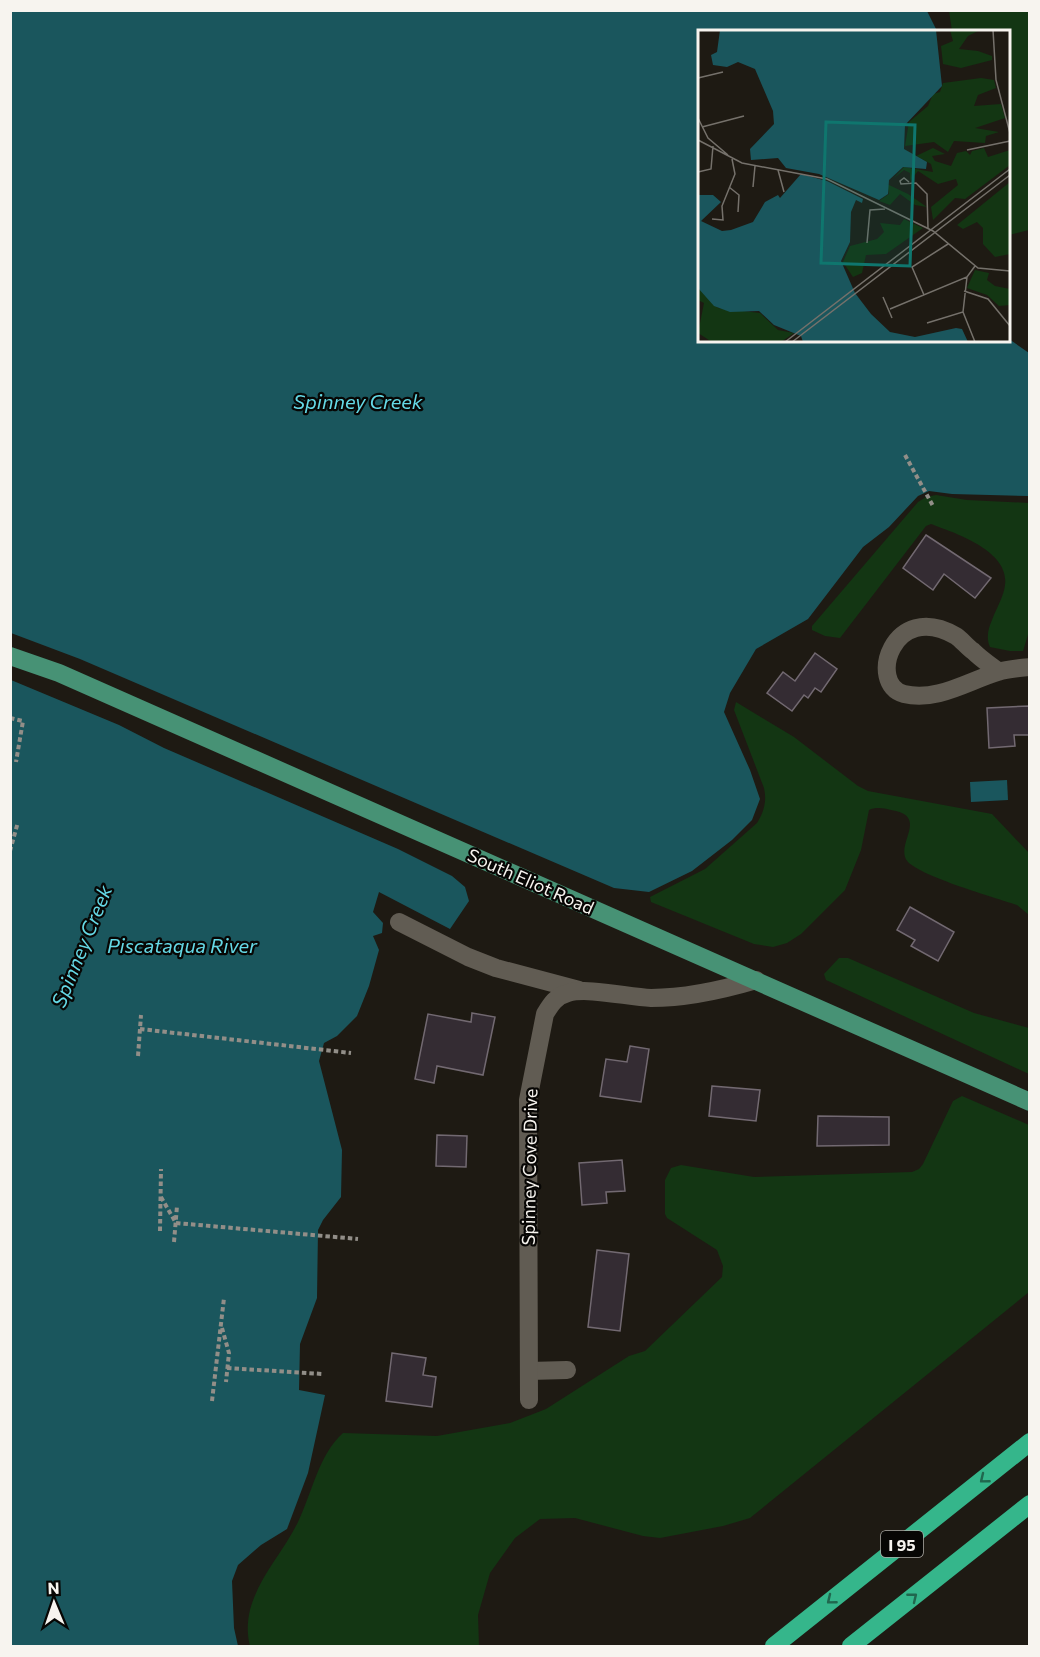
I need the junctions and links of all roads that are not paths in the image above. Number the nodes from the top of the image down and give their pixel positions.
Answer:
1 (10, 656) edge
2 (1029, 667) edge
3 (998, 671) junction
4 (399, 922) dead end
5 (756, 981) junction
6 (580, 990) junction
7 (1029, 1102) edge
8 (567, 1370) dead end
9 (529, 1371) junction
10 (530, 1400) dead end
11 (1029, 1442) edge
12 (1029, 1504) edge
13 (774, 1647) edge
14 (851, 1647) edge

1 - 5 main road, South Eliot Road
2 - 3 street
3 - 3 street
4 - 6 street
5 - 6 street
5 - 7 main road, South Eliot Road
6 - 9 street, Spinney Cove Drive
8 - 9 street
9 - 10 street, Spinney Cove Drive
11 -> 13 highway, I 95
14 -> 12 highway, I 95

